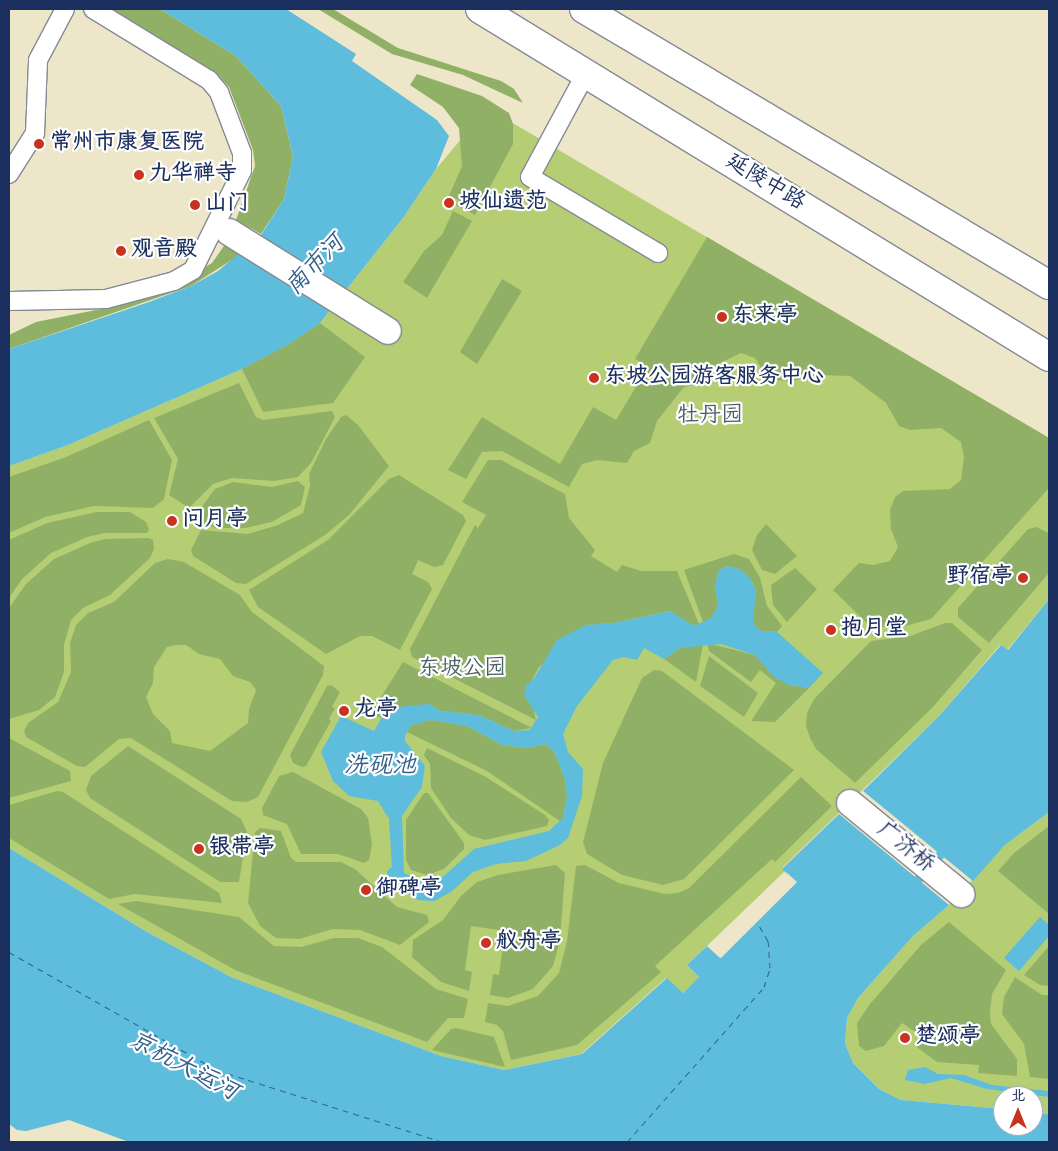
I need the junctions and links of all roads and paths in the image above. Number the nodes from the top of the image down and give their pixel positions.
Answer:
1 (65, 9) edge
2 (93, 9) edge
3 (480, 9) edge
4 (584, 9) edge
5 (586, 73) junction
6 (9, 174) edge
7 (229, 232) dead end
8 (658, 253) dead end
9 (1049, 285) edge
10 (9, 301) edge
11 (388, 331) dead end
12 (1049, 357) edge
13 (850, 803) dead end
14 (960, 894) dead end

1 - 6 lane
2 - 10 lane
3 - 5 main road, 延陵中路
4 - 9 main road
5 - 8 lane
5 - 12 main road, 延陵中路
7 - 11 street
13 - 14 street, 广济桥

